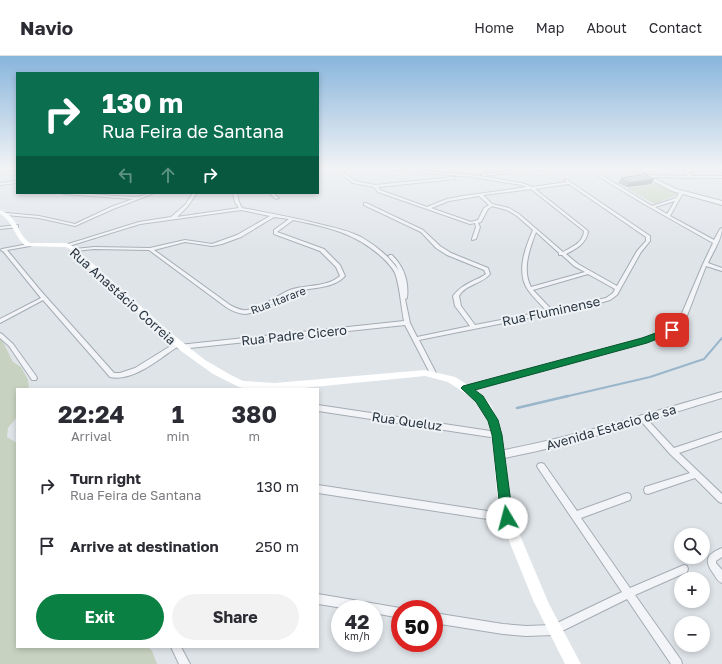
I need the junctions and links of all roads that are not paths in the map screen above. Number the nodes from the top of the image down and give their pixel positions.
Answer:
1 (127, 195) edge
2 (193, 195) edge
3 (236, 195) edge
4 (274, 195) edge
5 (391, 195) edge
6 (478, 195) edge
7 (480, 195) edge
8 (541, 195) edge
9 (589, 195) edge
10 (633, 195) edge
11 (679, 195) edge
12 (691, 195) edge
13 (144, 196) edge
14 (277, 198) dead end
15 (677, 199) junction
16 (722, 203) edge
17 (365, 204) dead end
18 (491, 206) junction
19 (652, 207) junction
20 (427, 208) junction
21 (241, 210) junction
22 (3, 213) edge
23 (274, 215) junction
24 (668, 216) junction
25 (173, 218) junction
26 (292, 219) junction
27 (476, 222) junction
28 (17, 226) junction
29 (0, 228) edge
30 (535, 229) junction
31 (722, 229) edge
32 (474, 239) dead end
33 (716, 243) junction
34 (28, 245) junction
35 (71, 248) junction
36 (150, 249) junction
37 (2, 250) edge
38 (561, 254) junction
39 (705, 264) junction
40 (722, 270) edge
41 (587, 273) junction
42 (530, 289) junction
43 (618, 289) junction
44 (44, 298) junction
45 (550, 311) junction
46 (0, 321) edge
47 (407, 323) junction
48 (473, 327) junction
49 (0, 335) edge
50 (416, 339) junction
51 (179, 345) junction
52 (433, 374) junction
53 (34, 378) dead end
54 (253, 388) edge
55 (466, 388) junction
56 (722, 395) edge
57 (319, 408) edge
58 (642, 418) junction
59 (497, 435) junction
60 (722, 435) edge
61 (673, 452) junction
62 (499, 455) junction
63 (541, 466) dead end
64 (695, 475) junction
65 (319, 489) edge
66 (648, 490) dead end
67 (627, 497) dead end
68 (722, 499) edge
69 (575, 516) junction
70 (507, 518) junction
71 (722, 552) edge
72 (684, 570) dead end
73 (722, 578) edge
74 (628, 594) junction
75 (319, 599) edge
76 (391, 611) edge
77 (443, 619) edge
78 (554, 630) junction
79 (177, 648) edge
80 (185, 664) edge
81 (573, 664) edge
82 (677, 664) edge

1 - 13 street
2 - 25 street
3 - 21 street
4 - 14 street
5 - 20 street
6 - 20 street
7 - 18 street
8 - 38 street
9 - 43 street, Rua Fluminense
10 - 19 street
11 - 15 street
12 - 16 street
13 - 22 street
15 - 19 street
15 - 24 street
17 - 48 street
18 - 27 street
18 - 30 street
19 - 24 street
20 - 27 street
21 - 23 street
21 - 25 street
22 - 28 main road
23 - 26 street
23 - 36 street
24 - 33 street
25 - 35 street
26 - 36 street, Rua Itarare
26 - 47 street
27 - 32 street
28 - 29 street
28 - 34 main road
30 - 38 street
30 - 42 street
31 - 33 street
33 - 39 street
34 - 35 main road, Rua Anastácio Correia
34 - 37 street
35 - 36 street
35 - 51 main road, Rua Anastácio Correia
37 - 44 street
38 - 41 street
39 - 40 street
39 - 55 street
41 - 42 street
41 - 43 street
42 - 45 street
43 - 45 street, Rua Fluminense
44 - 46 street
44 - 51 street
45 - 48 street, Rua Fluminense
47 - 50 street
47 - 51 street, Rua Padre Cicero
48 - 50 street, Rua Fluminense
49 - 53 street
50 - 52 street
51 - 54 main road, Rua Anastácio Correia
52 - 54 main road, Rua Anastácio Correia
52 - 55 main road, Rua Anastácio Correia
55 - 59 main road, Rua Anastácio Correia
56 - 58 street, Avenida Estacio de sa
57 - 59 street, Rua Queluz
58 - 61 street
58 - 62 street, Avenida Estacio de sa
59 - 62 main road, Rua Anastácio Correia
60 - 61 street
61 - 64 street
62 - 70 main road, Rua Anastácio Correia
63 - 69 street
64 - 66 street
64 - 68 street
65 - 70 street
67 - 69 street
69 - 74 street
70 - 78 main road, Rua Anastácio Correia
71 - 73 street
72 - 74 street
74 - 78 street
74 - 82 street
75 - 76 street
77 - 78 street
78 - 81 main road, Rua Anastácio Correia
79 - 80 street

